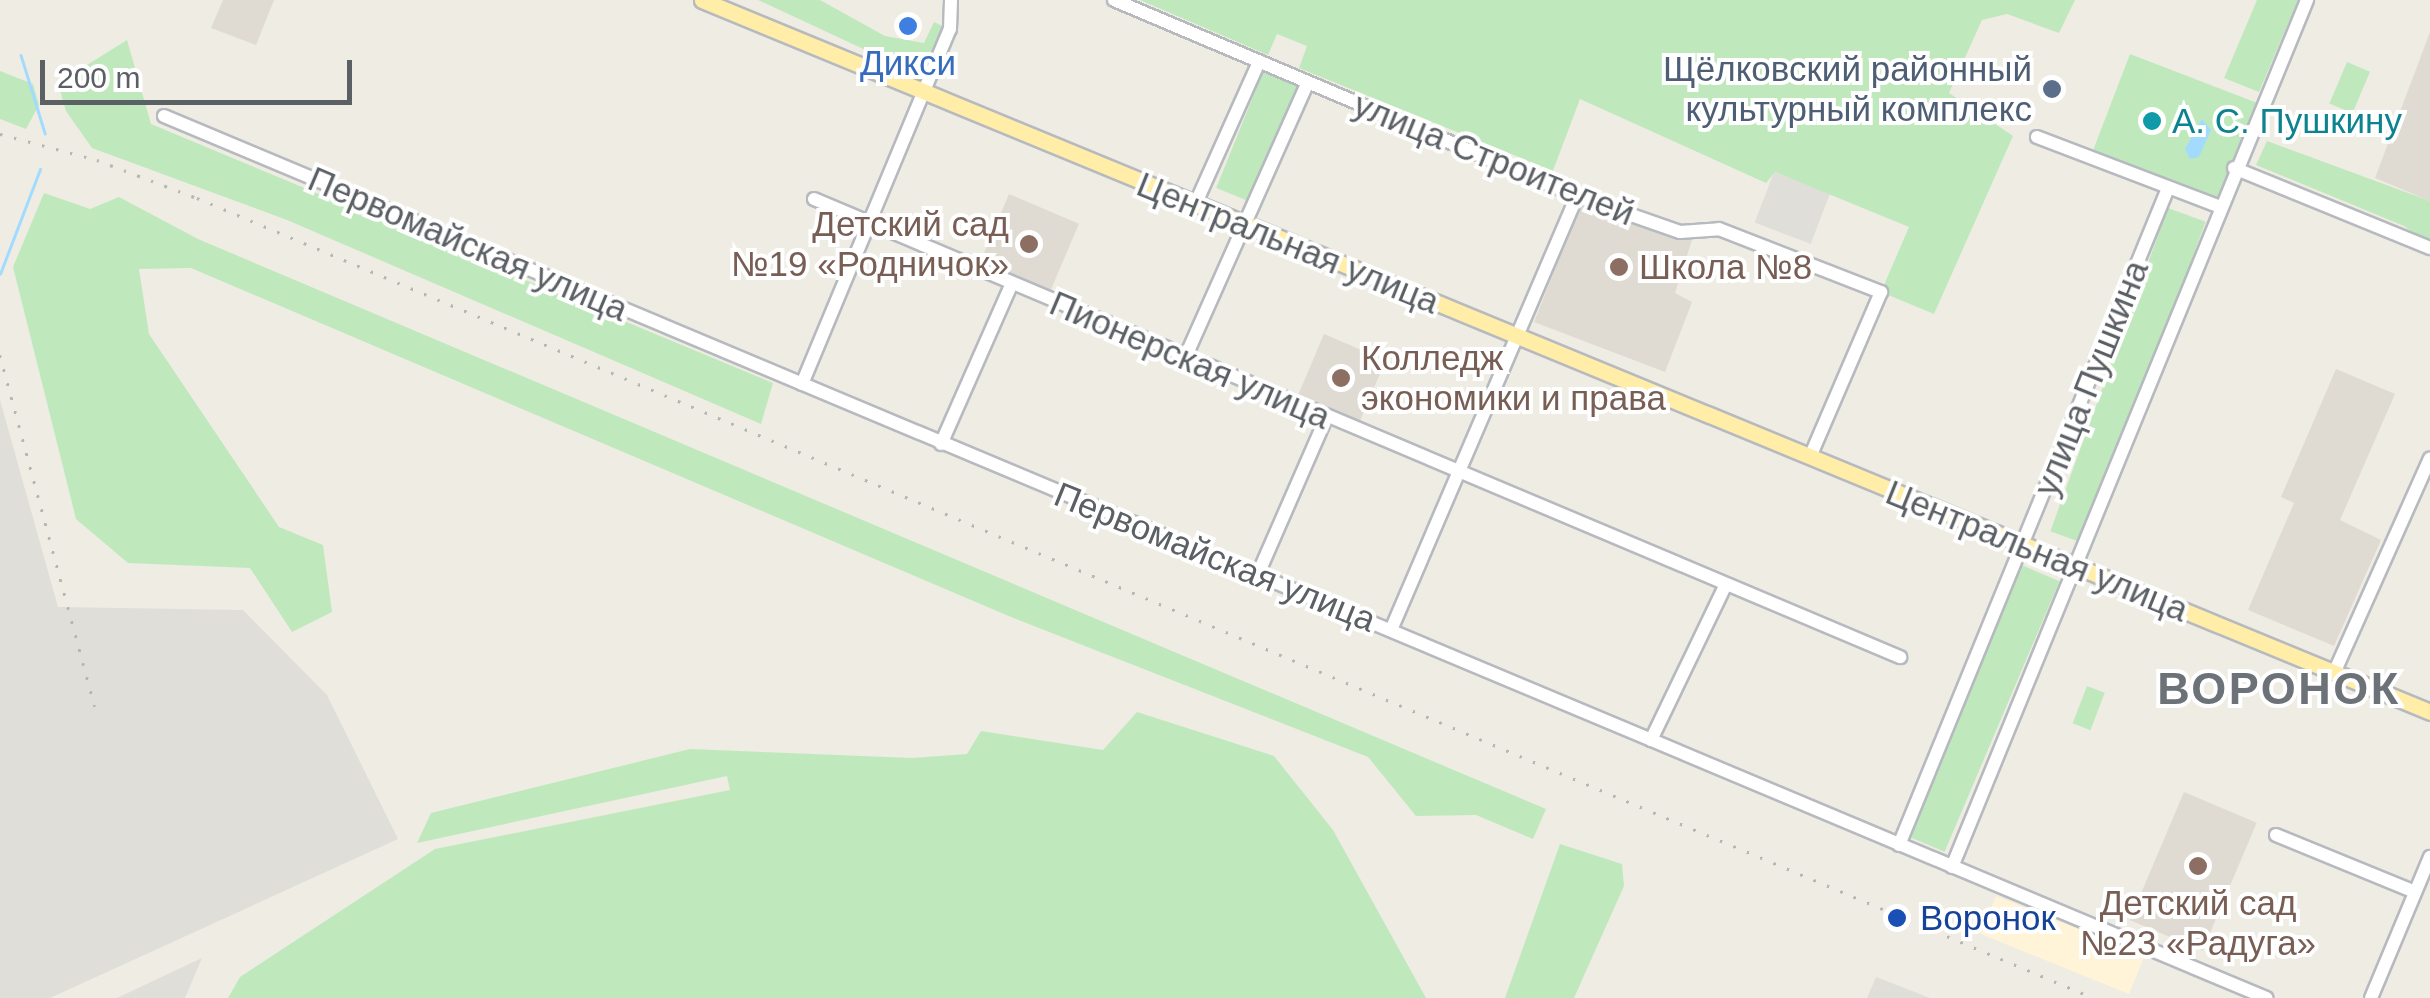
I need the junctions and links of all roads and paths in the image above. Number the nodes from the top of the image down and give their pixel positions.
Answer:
1 (702, 0) edge
2 (951, 0) edge
3 (1114, 0) edge
4 (2307, 0) edge
5 (1258, 64) junction
6 (1307, 84) junction
7 (923, 92) junction
8 (164, 116) dead end
9 (2037, 137) dead end
10 (2234, 168) junction
11 (2168, 188) junction
12 (1577, 196) junction
13 (814, 199) dead end
14 (1195, 205) junction
15 (2220, 207) junction
16 (869, 222) junction
17 (1244, 226) junction
18 (2430, 248) edge
19 (1011, 285) junction
20 (1519, 340) junction
21 (1184, 358) junction
22 (802, 384) junction
23 (1326, 418) junction
24 (942, 444) junction
25 (1810, 457) junction
26 (2430, 458) edge
27 (1459, 473) junction
28 (2023, 544) junction
29 (2074, 566) junction
30 (1258, 574) junction
31 (1725, 586) junction
32 (1392, 630) junction
33 (1900, 657) dead end
34 (2334, 673) junction
35 (2430, 712) edge
36 (1651, 740) junction
37 (2276, 836) dead end
38 (1899, 845) junction
39 (2430, 857) edge
40 (1952, 866) junction
41 (2421, 892) edge
42 (2266, 998) edge
43 (2370, 998) edge

1 - 7 main road, Центральная улица
2 - 7 street
3 - 5 street, улица Строителей
4 - 10 street
5 - 6 street, улица Строителей
5 - 14 street
6 - 12 street, улица Строителей
6 - 17 street
7 - 14 main road, Центральная улица
7 - 16 street
8 - 22 street, Первомайская улица
9 - 11 street
10 - 15 street
10 - 18 street
11 - 15 street
11 - 28 street, улица Пушкина
12 - 20 street
12 - 25 street, улица Строителей
13 - 16 street, Пионерская улица
14 - 17 main road, Центральная улица
15 - 29 street, улица Пушкина
16 - 19 street, Пионерская улица
16 - 22 street
17 - 20 main road, Центральная улица
17 - 21 street
19 - 21 street, Пионерская улица
19 - 24 street
20 - 25 main road, Центральная улица
20 - 27 street
21 - 23 street, Пионерская улица
22 - 24 street, Первомайская улица
23 - 27 street, Пионерская улица
23 - 30 street
24 - 30 street, Первомайская улица
25 - 28 main road, Центральная улица
26 - 34 street
27 - 31 street, Пионерская улица
27 - 32 street
28 - 29 main road, Центральная улица
28 - 38 street, улица Пушкина
29 - 34 main road, Центральная улица
29 - 40 street, улица Пушкина
30 - 32 street, Первомайская улица
31 - 33 street, Пионерская улица
31 - 36 street
32 - 36 street, Первомайская улица
34 - 35 main road, Центральная улица
36 - 38 street, Первомайская улица
37 - 41 street
38 - 40 street, Первомайская улица
39 - 41 street
40 - 42 street, Первомайская улица
41 - 43 street

